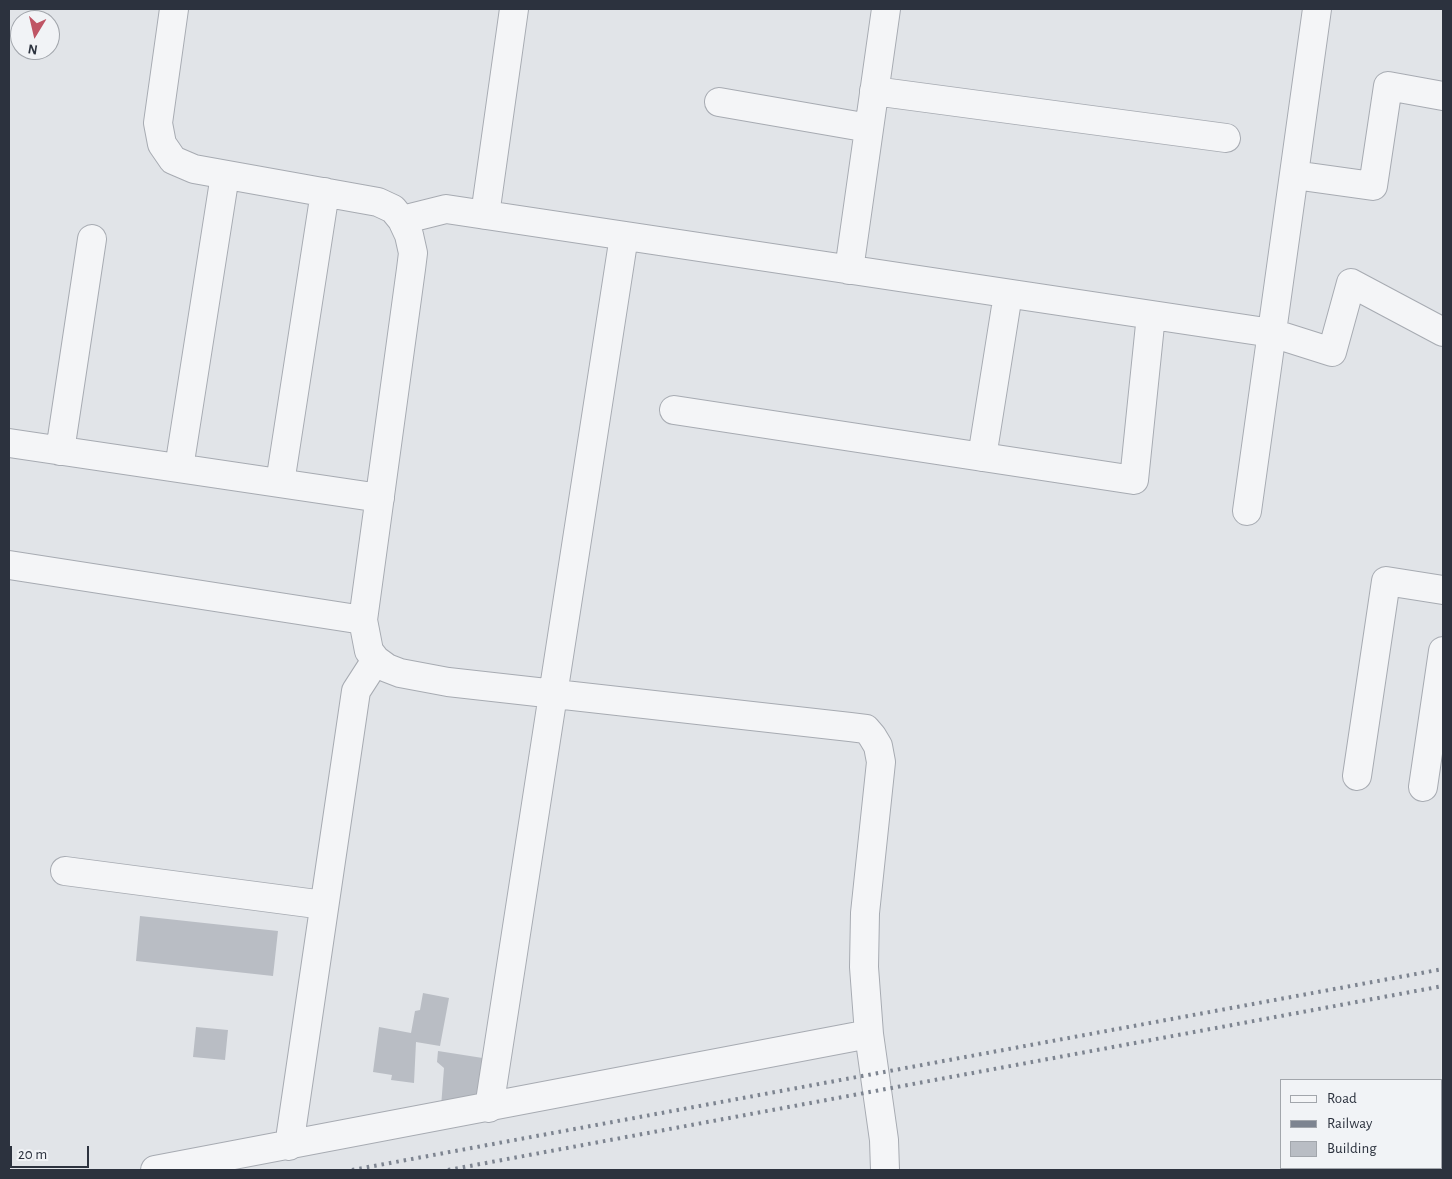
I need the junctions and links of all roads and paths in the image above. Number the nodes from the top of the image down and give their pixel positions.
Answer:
1 (174, 9) edge
2 (514, 9) edge
3 (883, 9) edge
4 (1318, 9) edge
5 (874, 91) junction
6 (1443, 96) edge
7 (719, 102) dead end
8 (869, 128) junction
9 (1226, 138) dead end
10 (225, 175) junction
11 (1294, 175) junction
12 (326, 192) junction
13 (486, 215) junction
14 (402, 220) junction
15 (624, 236) junction
16 (92, 239) dead end
17 (849, 270) junction
18 (1008, 294) junction
19 (1151, 315) junction
20 (1443, 332) edge
21 (1272, 333) junction
22 (674, 410) dead end
23 (9, 443) edge
24 (60, 451) junction
25 (982, 457) junction
26 (179, 468) junction
27 (280, 483) junction
28 (380, 498) junction
29 (1247, 511) dead end
30 (9, 565) edge
31 (1443, 590) edge
32 (363, 620) junction
33 (1443, 651) edge
34 (376, 660) junction
35 (554, 694) junction
36 (1357, 776) dead end
37 (1423, 787) dead end
38 (65, 871) dead end
39 (324, 906) junction
40 (869, 1034) junction
41 (489, 1108) junction
42 (289, 1146) junction
43 (155, 1170) edge
44 (885, 1170) edge

1 - 10 street
2 - 13 street
3 - 5 street
4 - 11 street
5 - 8 street
5 - 9 street
6 - 11 street
7 - 8 street
8 - 17 street
10 - 12 street
10 - 26 street
11 - 21 street
12 - 14 street
12 - 27 street
13 - 14 street
13 - 15 street
14 - 28 street
15 - 17 street
15 - 35 street
16 - 24 street
17 - 18 street
18 - 19 street
18 - 25 street
19 - 21 street
19 - 25 street
20 - 21 street
21 - 29 street
22 - 25 street
23 - 24 street
24 - 26 street
26 - 27 street
27 - 28 street
28 - 32 street
30 - 32 street
31 - 36 street
32 - 34 street
33 - 37 street
34 - 35 street
34 - 39 street
35 - 40 street
35 - 41 street
38 - 39 street
39 - 42 street
40 - 41 street
40 - 44 street
41 - 42 street
42 - 43 street

